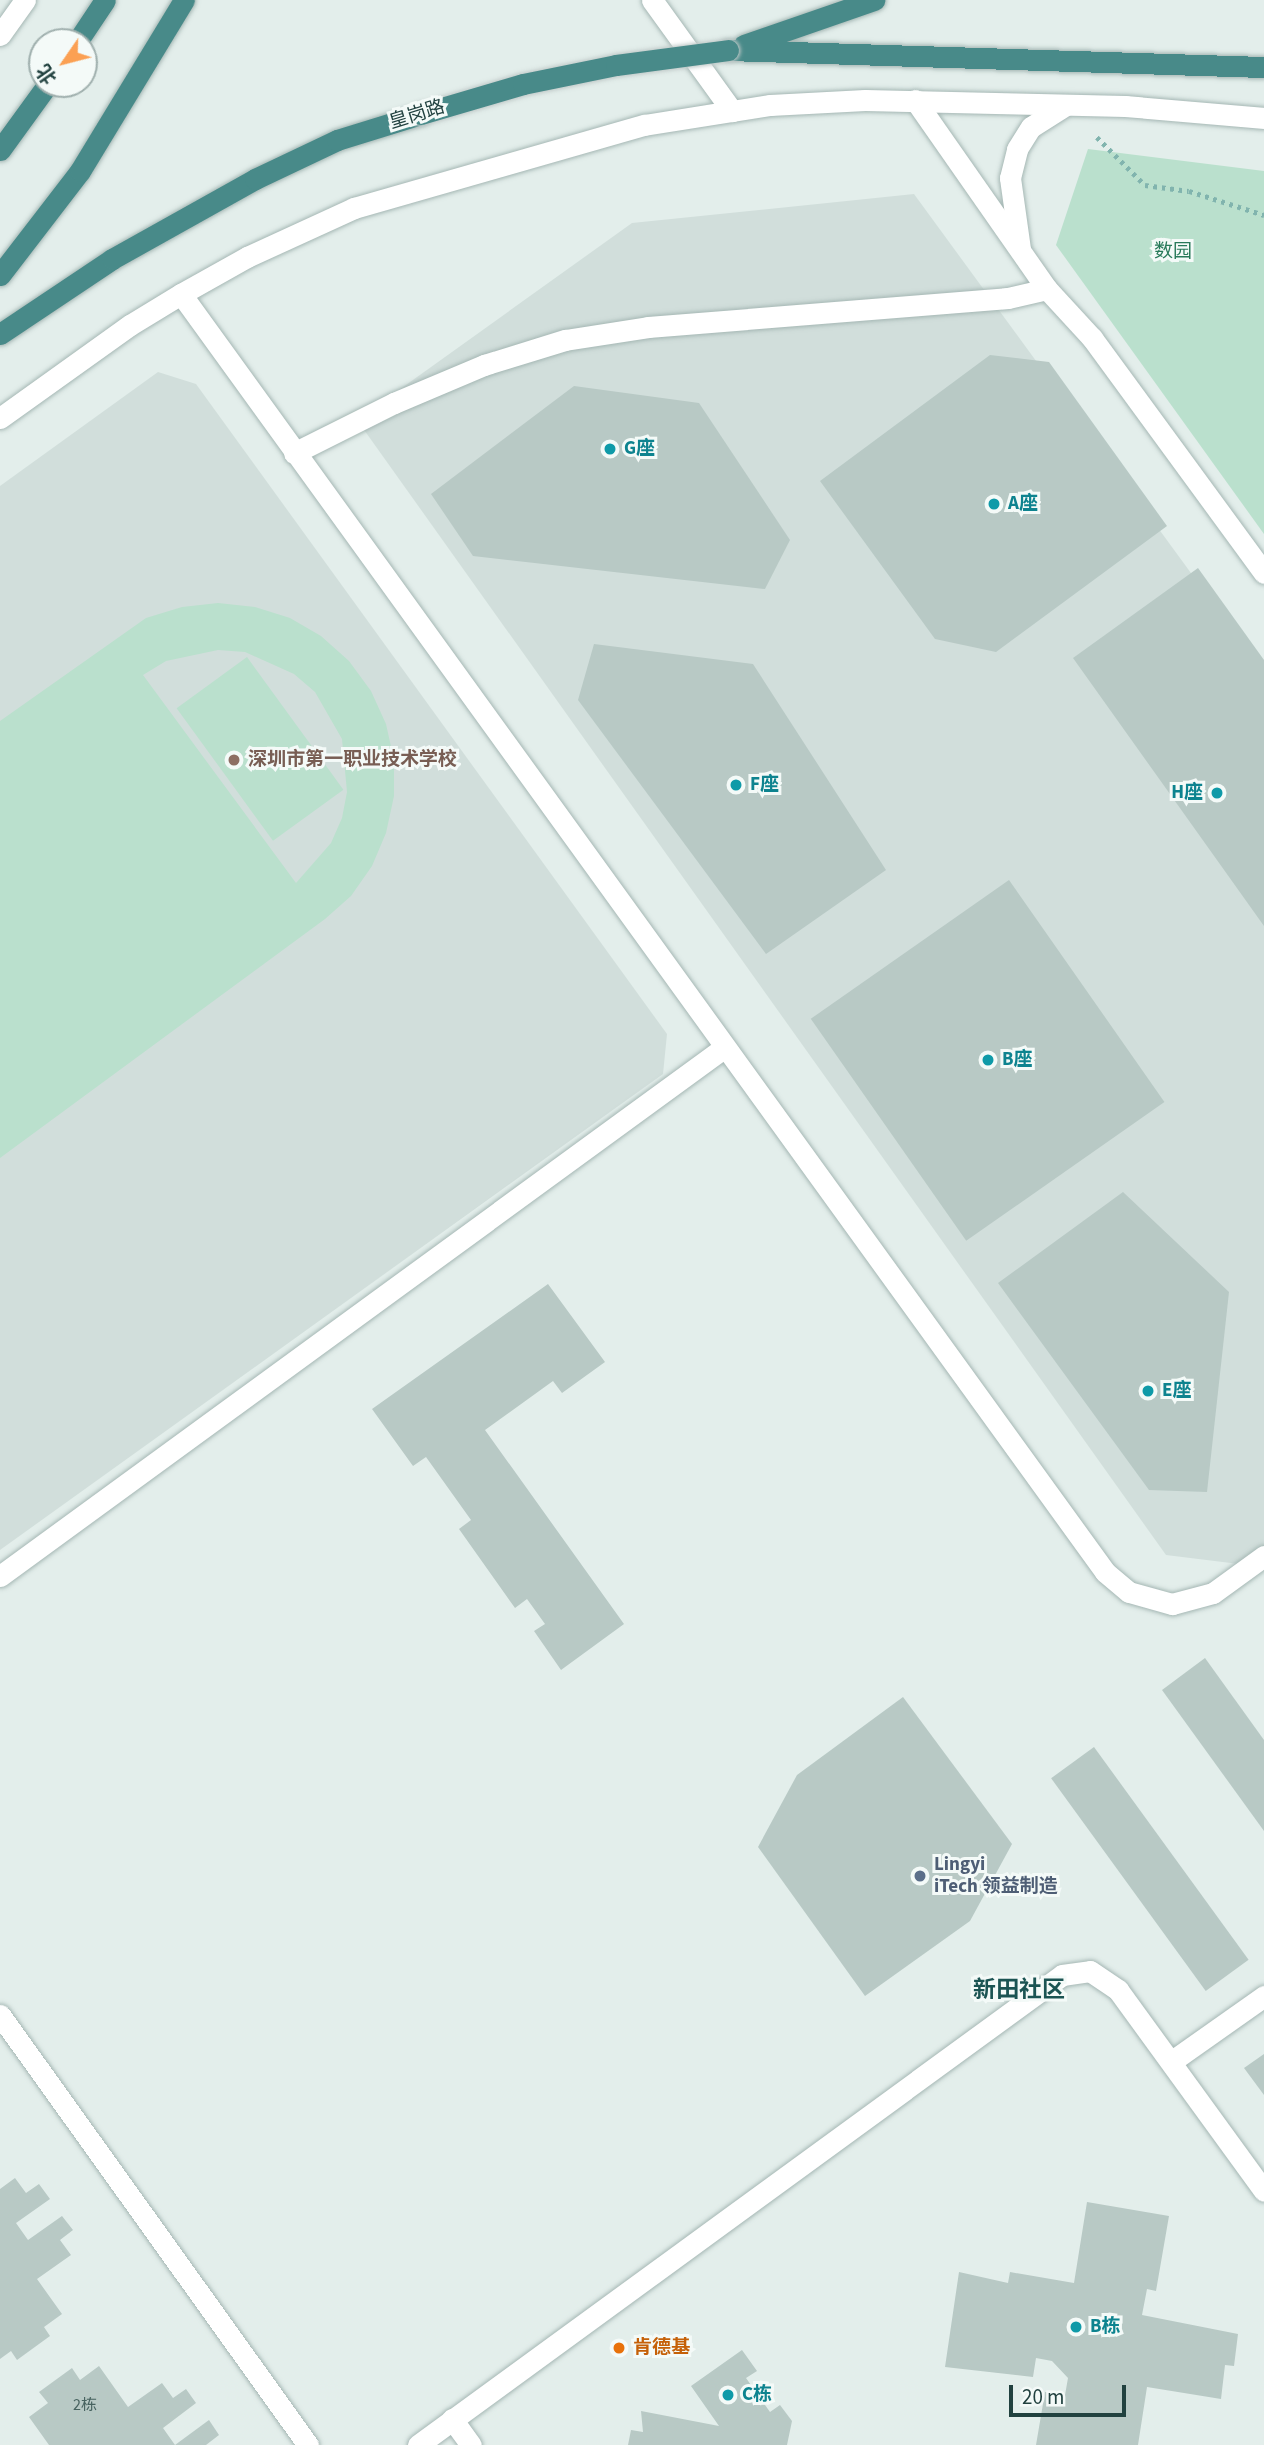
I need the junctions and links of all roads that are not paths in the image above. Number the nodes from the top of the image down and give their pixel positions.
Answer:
1 (25, 0) edge
2 (105, 0) edge
3 (184, 0) edge
4 (652, 0) edge
5 (874, 0) edge
6 (86, 28) edge
7 (0, 35) edge
8 (729, 50) junction
9 (1264, 67) edge
10 (38, 98) edge
11 (915, 100) junction
12 (1066, 104) junction
13 (732, 111) junction
14 (1264, 118) edge
15 (0, 150) edge
16 (1020, 249) junction
17 (0, 275) edge
18 (1047, 289) junction
19 (181, 295) junction
20 (0, 334) edge
21 (0, 418) edge
22 (295, 453) junction
23 (1264, 573) edge
24 (725, 1047) junction
25 (1264, 1556) edge
26 (0, 1576) edge
27 (1264, 1996) edge
28 (0, 2015) edge
29 (1172, 2061) junction
30 (1264, 2191) edge
31 (452, 2419) junction
32 (308, 2445) edge
33 (418, 2445) edge
34 (471, 2445) edge

1 - 7 street
2 - 6 highway
3 - 17 highway
4 - 13 street
5 - 8 highway, 皇岗路
8 - 9 highway
8 - 20 highway, 皇岗路, bridge
10 - 15 highway
11 - 12 street
11 - 13 street
11 - 16 street
12 - 14 street
12 - 16 street
13 - 19 street
16 - 18 street
18 - 22 street
18 - 23 street
19 - 21 street
19 - 22 street
22 - 24 street
24 - 25 street
24 - 26 street
27 - 29 street
28 - 32 street
29 - 30 street
29 - 31 street
31 - 33 street
31 - 34 street

